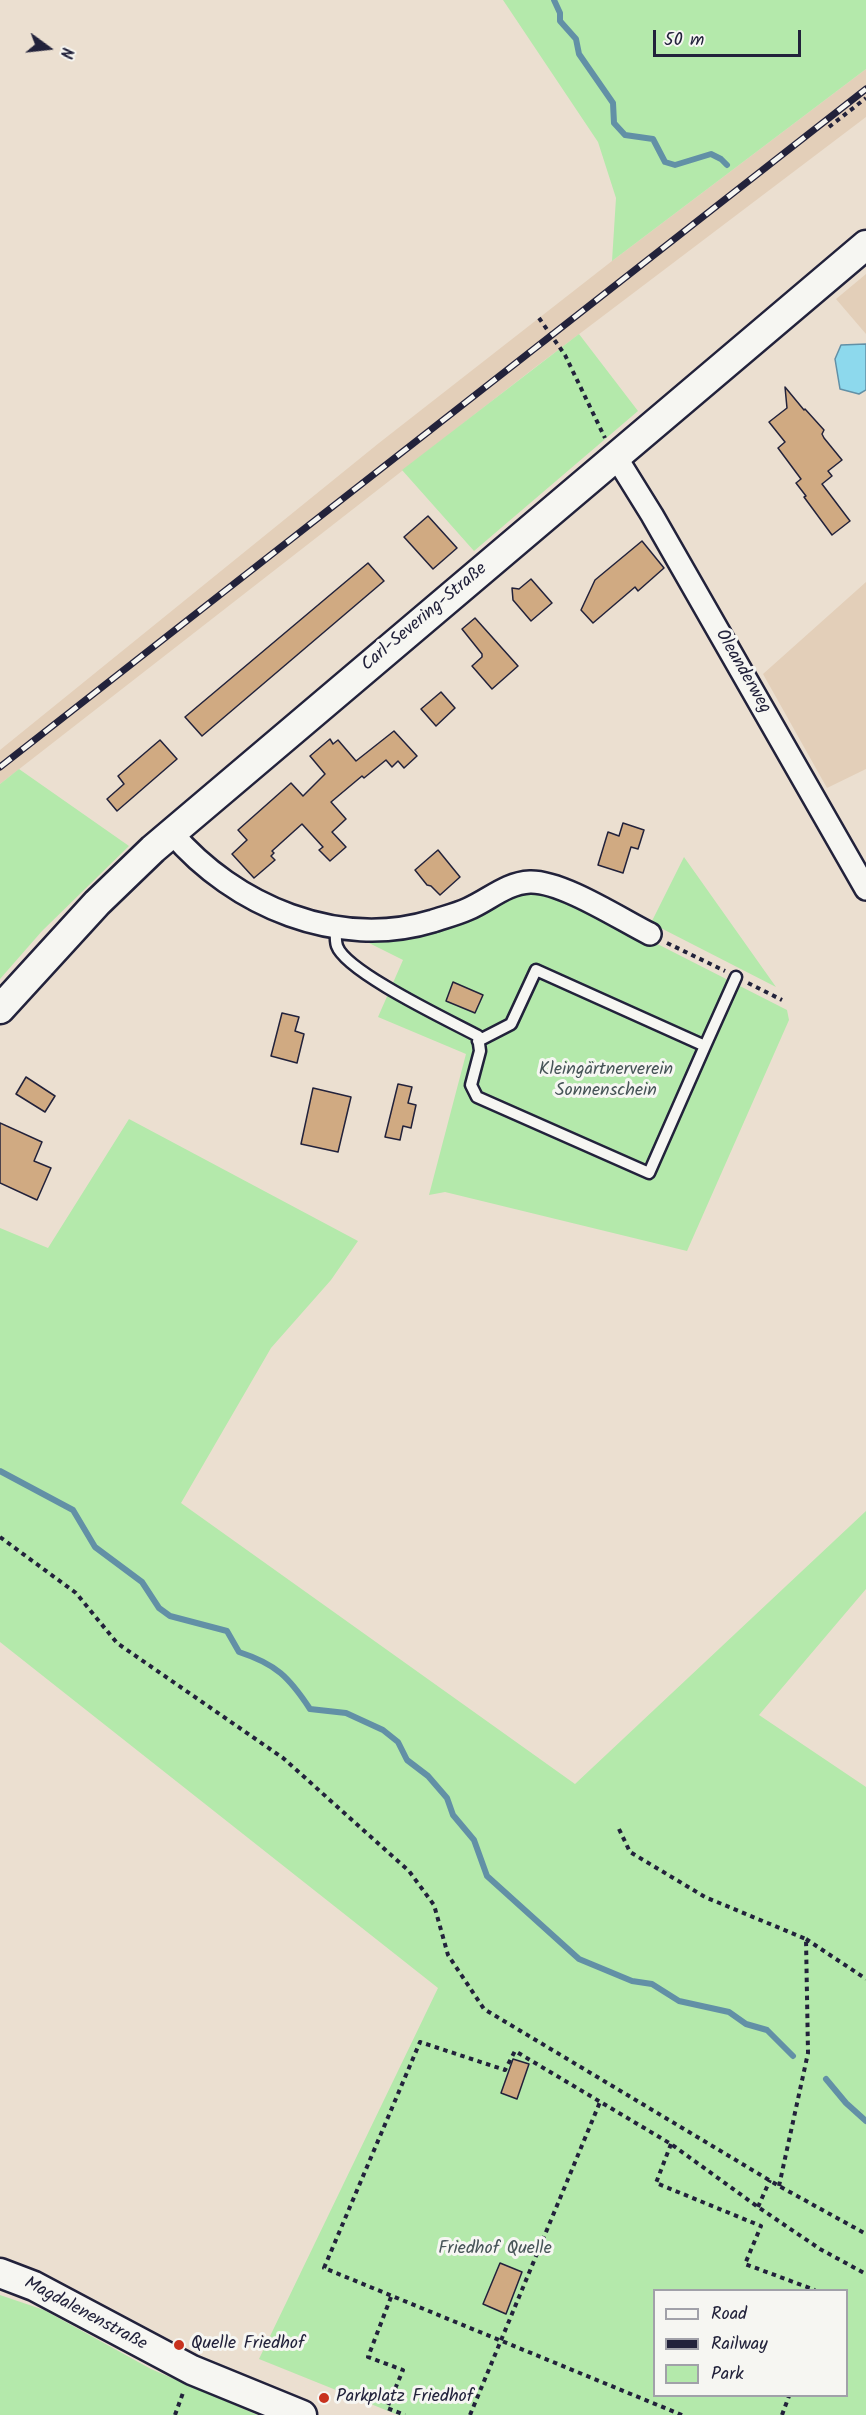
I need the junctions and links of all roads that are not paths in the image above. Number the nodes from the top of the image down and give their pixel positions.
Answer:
1 (866, 245) edge
2 (616, 457) junction
3 (172, 833) junction
4 (866, 889) edge
5 (336, 927) junction
6 (650, 934) road end
7 (736, 977) road end
8 (0, 1009) edge
9 (478, 1041) junction
10 (705, 1046) junction
11 (0, 2272) edge
12 (291, 2413) edge

1 - 2 street, Carl-Severing-Straße
2 - 3 street, Carl-Severing-Straße
2 - 4 street, Oleanderweg
3 - 5 street
3 - 8 street, Carl-Severing-Straße
5 - 6 street
5 - 9 lane
7 - 10 lane
9 - 10 lane
9 - 10 lane
11 - 12 street, Magdalenenstraße

